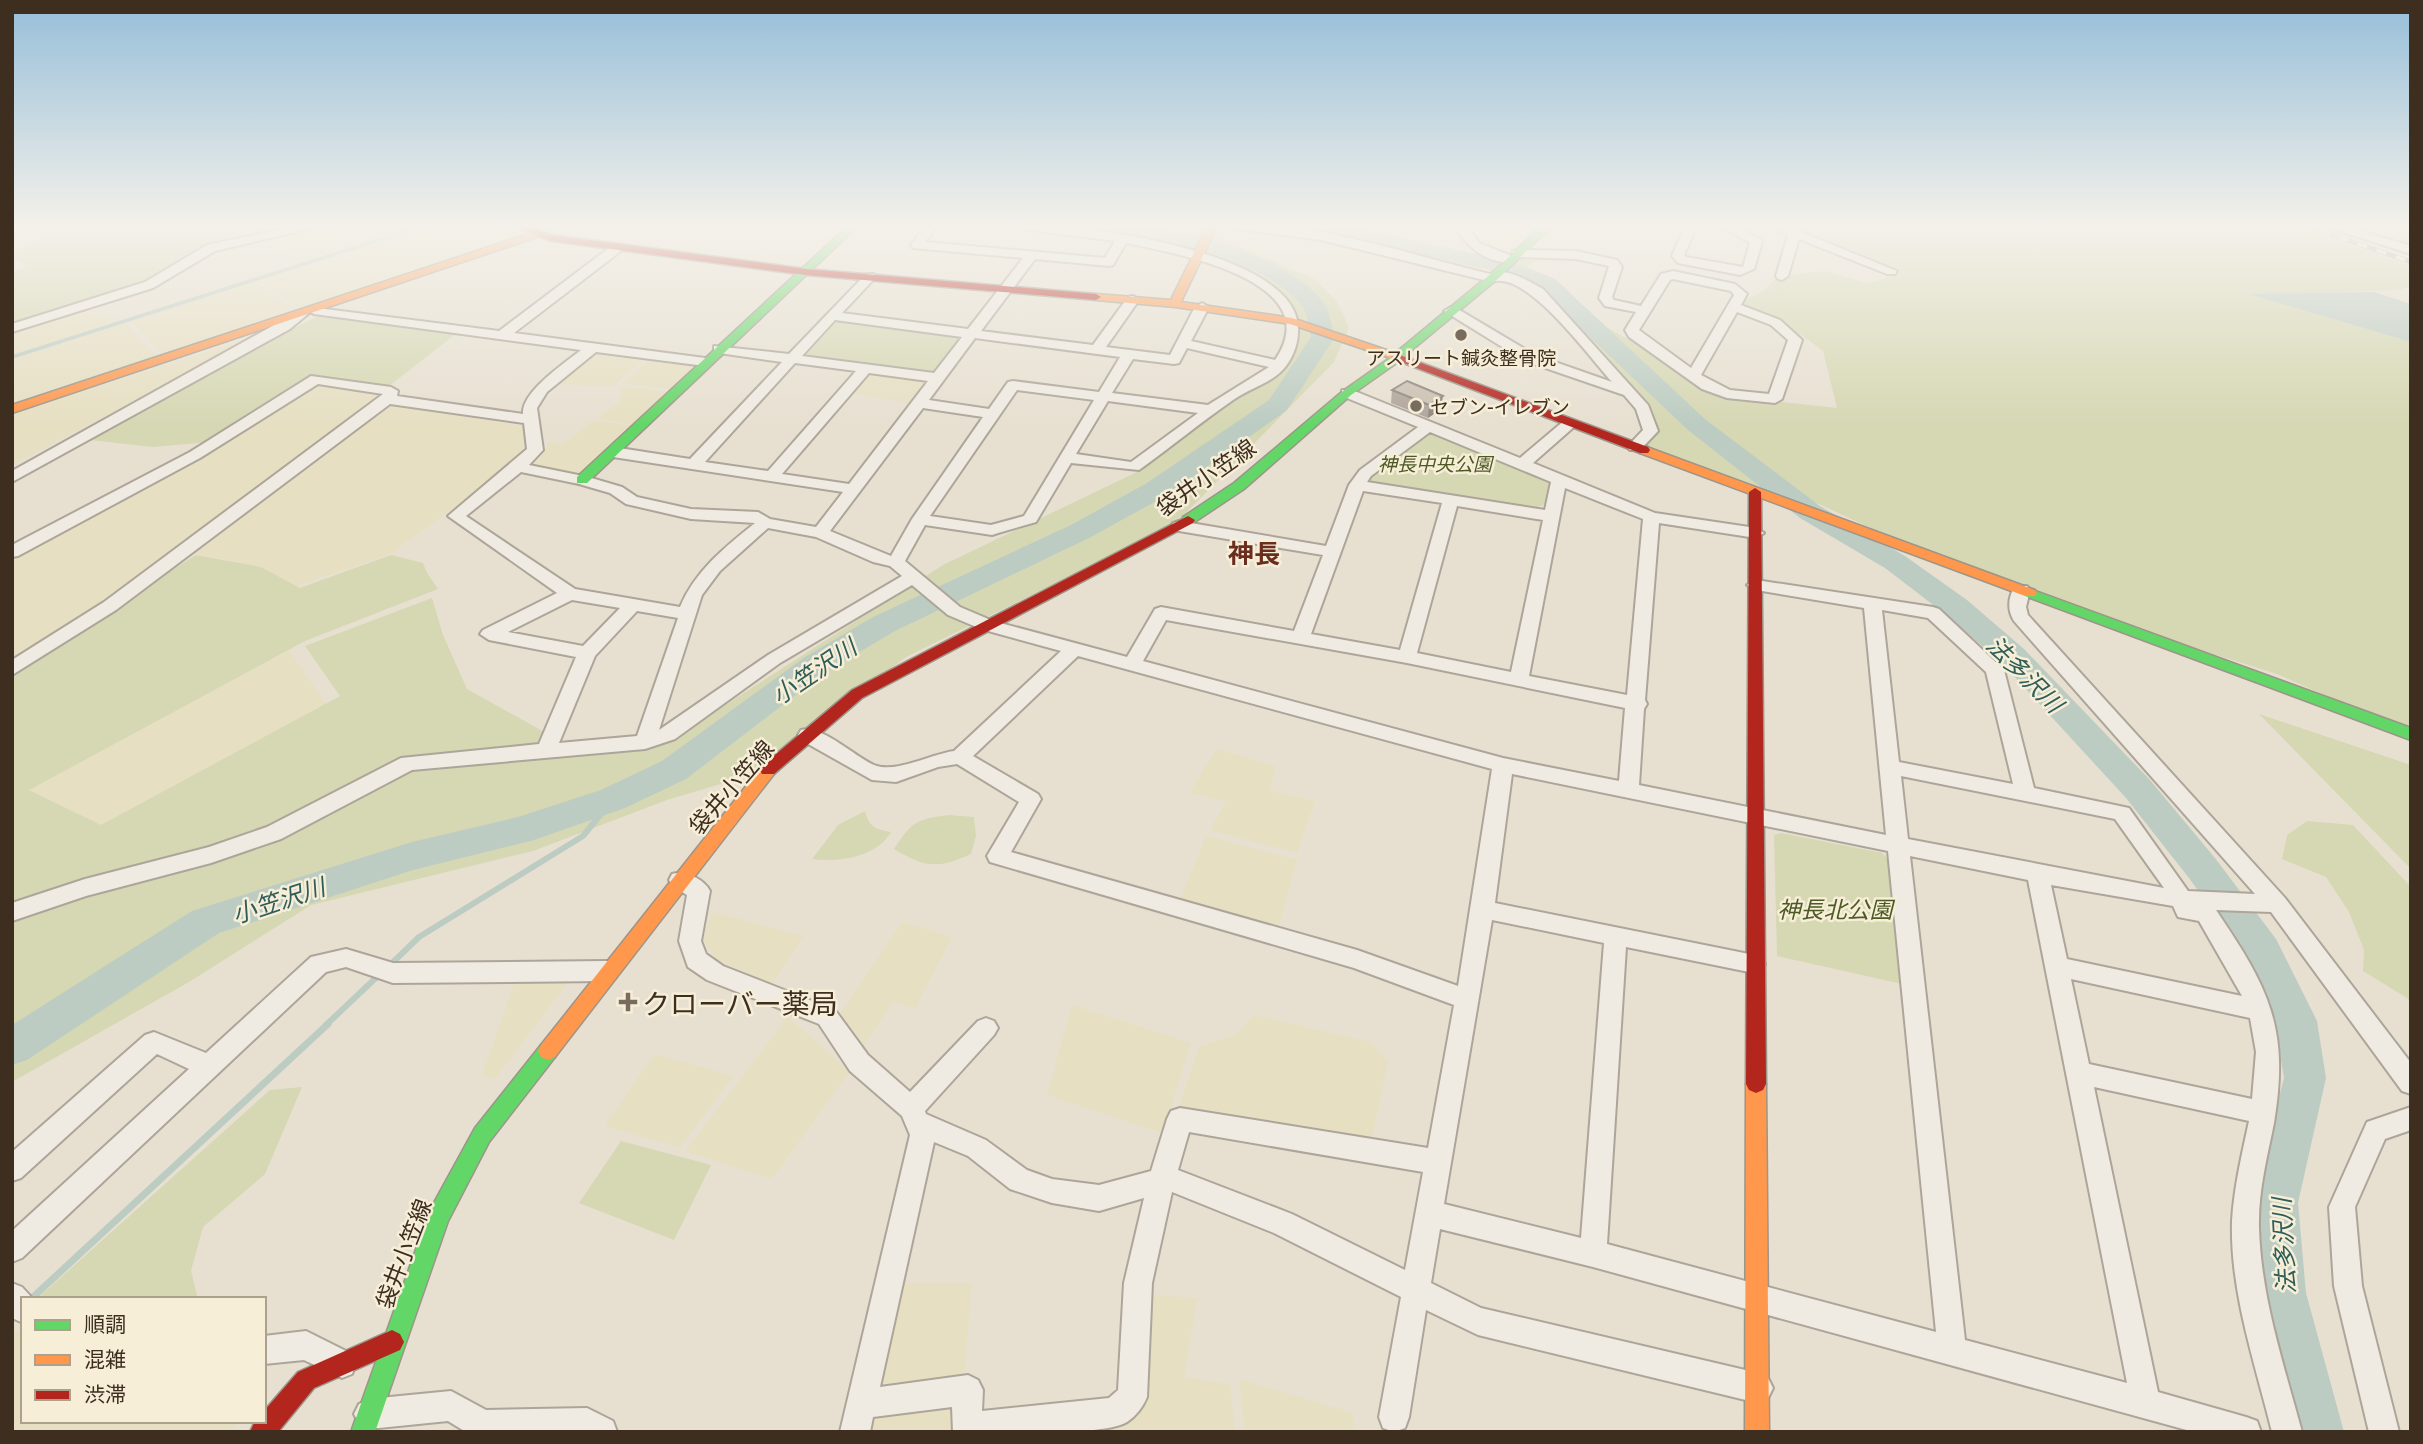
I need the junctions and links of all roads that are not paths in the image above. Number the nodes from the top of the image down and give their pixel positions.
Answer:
1 (129, 291) edge
2 (368, 291) edge
3 (560, 291) edge
4 (784, 291) edge
5 (856, 291) edge
6 (1005, 291) edge
7 (1043, 291) edge
8 (1181, 291) edge
9 (1273, 291) edge
10 (1474, 291) edge
11 (1537, 291) edge
12 (1607, 291) edge
13 (1655, 291) edge
14 (1738, 291) edge
15 (1133, 300) junction
16 (1175, 304) junction
17 (1732, 306) junction
18 (1202, 307) junction
19 (1643, 310) junction
20 (1451, 311) junction
21 (307, 312) junction
22 (832, 316) junction
23 (1294, 322) junction
24 (12, 328) edge
25 (502, 335) junction
26 (970, 335) junction
27 (1183, 343) junction
28 (594, 346) junction
29 (719, 349) junction
30 (1096, 351) junction
31 (1128, 355) junction
32 (1395, 357) junction
33 (794, 359) junction
34 (705, 362) junction
35 (1280, 365) junction
36 (866, 368) junction
37 (1694, 375) junction
38 (937, 378) junction
39 (1627, 392) junction
40 (1347, 393) junction
41 (1103, 396) junction
42 (387, 399) junction
43 (918, 402) junction
44 (12, 409) edge
45 (1211, 410) junction
46 (993, 414) junction
47 (533, 420) junction
48 (1570, 423) junction
49 (1429, 426) junction
50 (1635, 447) junction
51 (614, 452) junction
52 (1065, 457) junction
53 (694, 464) junction
54 (1523, 464) junction
55 (519, 467) junction
56 (12, 477) edge
57 (771, 477) junction
58 (582, 480) junction
59 (1559, 480) junction
60 (1357, 485) junction
61 (852, 489) junction
62 (1756, 492) junction
63 (1451, 500) junction
64 (1551, 516) junction
65 (1651, 517) junction
66 (920, 519) junction
67 (765, 523) junction
68 (1179, 526) junction
69 (821, 533) junction
70 (1756, 533) junction
71 (12, 552) edge
72 (1333, 552) junction
73 (896, 562) junction
74 (914, 578) junction
75 (1756, 585) junction
76 (2021, 590) junction
77 (570, 594) junction
78 (1872, 603) junction
79 (632, 606) junction
80 (686, 614) junction
81 (987, 625) junction
82 (1301, 637) junction
83 (1074, 649) junction
84 (587, 653) junction
85 (1407, 657) junction
86 (1132, 664) junction
87 (12, 669) edge
88 (1519, 679) junction
89 (1638, 704) junction
90 (2411, 733) edge
91 (808, 735) junction
92 (645, 741) junction
93 (546, 750) junction
94 (960, 757) junction
95 (1503, 765) junction
96 (1890, 767) junction
97 (1628, 791) junction
98 (2026, 795) junction
99 (1756, 817) junction
100 (1899, 845) junction
101 (2038, 874) junction
102 (680, 880) junction
103 (2180, 899) junction
104 (2269, 904) junction
105 (1483, 909) junction
106 (12, 912) edge
107 (1616, 935) junction
108 (1755, 964) junction
109 (2056, 966) junction
110 (607, 971) junction
111 (1466, 999) junction
112 (2258, 1009) junction
113 (986, 1028) dead end
114 (209, 1066) junction
115 (2078, 1073) junction
116 (2411, 1083) edge
117 (2262, 1112) junction
118 (915, 1115) junction
119 (2411, 1118) edge
120 (1438, 1162) junction
121 (12, 1169) edge
122 (1161, 1182) junction
123 (1429, 1213) junction
124 (12, 1249) edge
125 (1593, 1254) junction
126 (1415, 1290) junction
127 (1758, 1298) junction
128 (392, 1342) junction
129 (266, 1350) edge
130 (1952, 1351) junction
131 (342, 1364) junction
132 (1758, 1388) junction
133 (2146, 1403) junction
134 (861, 1404) junction
135 (1394, 1417) dead end
136 (366, 1423) edge
137 (1073, 1424) edge
138 (262, 1432) edge
139 (602, 1432) edge
140 (855, 1432) edge
141 (1757, 1432) edge
142 (2246, 1432) edge
143 (2287, 1432) edge
144 (2384, 1432) edge

1 - 24 street
2 - 21 street
3 - 25 street
4 - 29 street
5 - 22 street
6 - 26 street
7 - 15 street
8 - 16 street
9 - 23 street
10 - 20 street, 袋井小笠線
11 - 39 street
12 - 19 street
13 - 19 street
14 - 17 street
15 - 16 street
15 - 30 street
16 - 18 street
17 - 37 street
17 - 37 street
18 - 23 street
18 - 27 street
19 - 37 street
20 - 32 street, 袋井小笠線
20 - 39 street
21 - 25 street
21 - 44 street
21 - 56 street
22 - 26 street
22 - 33 street
23 - 32 street
23 - 35 street
25 - 28 street
26 - 30 street
26 - 38 street
27 - 31 street
27 - 35 street
28 - 34 street
28 - 47 street
29 - 33 street
29 - 34 street
30 - 31 street
31 - 41 street
32 - 40 street, 袋井小笠線
32 - 48 street
33 - 36 street
33 - 53 street
34 - 51 street
35 - 45 street
36 - 38 street
36 - 57 street
38 - 43 street
39 - 50 street
40 - 49 street
40 - 68 street, 袋井小笠線
41 - 45 street
41 - 46 street
41 - 52 street
42 - 47 street
42 - 71 street
42 - 87 street
43 - 46 street
43 - 61 street
45 - 52 street
46 - 66 street
47 - 55 street
48 - 50 street
48 - 54 street
49 - 54 street
49 - 60 street
50 - 62 street
51 - 53 street
51 - 58 street
52 - 66 street
53 - 57 street
54 - 59 street
55 - 58 street
55 - 77 street
57 - 61 street
58 - 67 street
59 - 64 street
59 - 65 street
60 - 63 street
60 - 72 street
61 - 69 street
62 - 70 street
62 - 76 street
63 - 64 street
63 - 85 street
64 - 88 street
65 - 70 street
65 - 89 street
66 - 73 street
67 - 69 street
67 - 80 street
68 - 72 street
68 - 81 street, 袋井小笠線
69 - 73 street
70 - 75 street
72 - 82 street
73 - 74 street
74 - 81 street
74 - 92 street
75 - 78 street
75 - 99 street
76 - 90 street
76 - 104 street
77 - 79 street
77 - 84 street
78 - 96 street
78 - 98 street
79 - 80 street
79 - 84 street
80 - 92 street
81 - 83 street
81 - 91 street, 袋井小笠線
82 - 85 street
82 - 86 street
83 - 86 street
83 - 94 street
84 - 93 street
85 - 88 street
86 - 95 street
88 - 89 street
89 - 97 street
91 - 94 street
91 - 102 street, 袋井小笠線
92 - 93 street
93 - 106 street
94 - 111 street
95 - 97 street
95 - 105 street
96 - 98 street
96 - 100 street
97 - 99 street
98 - 103 street
99 - 100 street
99 - 108 street
100 - 101 street
100 - 130 street
101 - 103 street
101 - 109 street
102 - 110 street, 袋井小笠線
102 - 118 street
103 - 104 street
103 - 112 street
104 - 116 street
105 - 107 street
105 - 111 street
107 - 108 street
107 - 125 street
108 - 127 street
109 - 112 street
109 - 115 street
110 - 114 street
110 - 128 street, 袋井小笠線
111 - 120 street
112 - 117 street
113 - 118 street
114 - 121 street
114 - 124 street
115 - 117 street
115 - 133 street
117 - 143 street
118 - 122 street
118 - 134 street
119 - 144 street
120 - 122 street
120 - 123 street
122 - 126 street
122 - 137 street
123 - 125 street
123 - 126 street
125 - 127 street
126 - 132 street
126 - 135 street
127 - 130 street
127 - 132 street
128 - 131 street
128 - 136 street, 袋井小笠線
129 - 131 street
130 - 133 street
131 - 138 street
132 - 141 street
133 - 142 street
134 - 137 street
134 - 140 street
136 - 139 street

